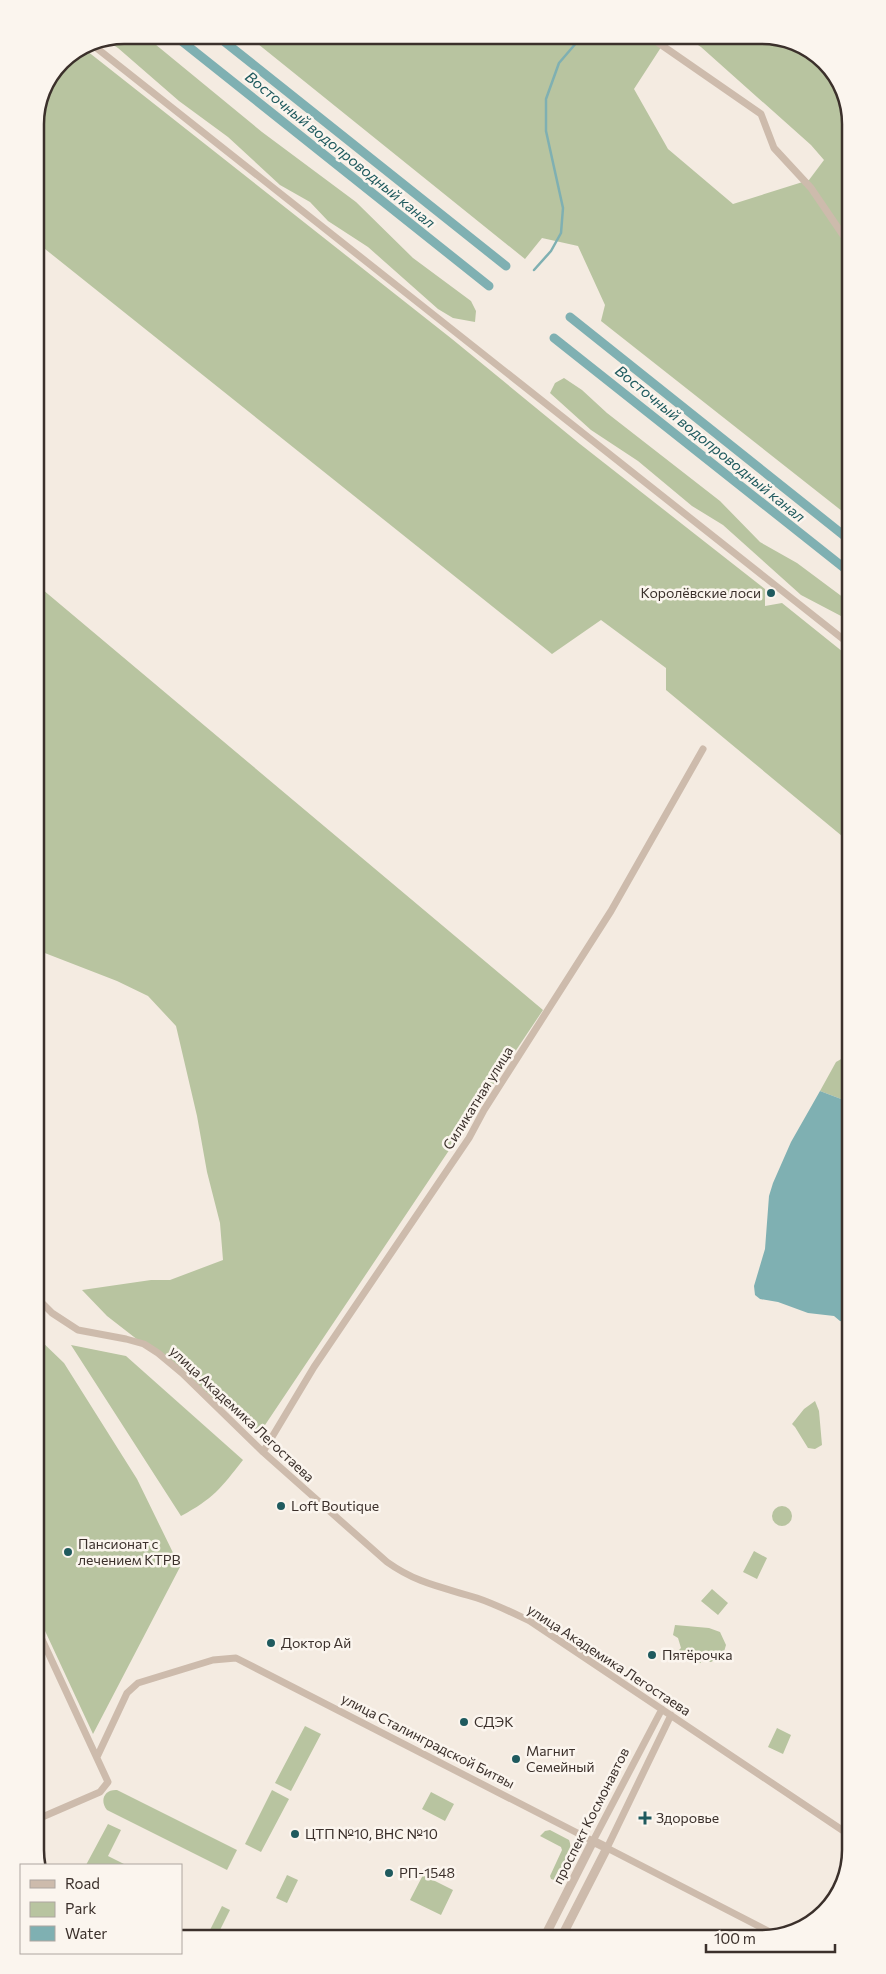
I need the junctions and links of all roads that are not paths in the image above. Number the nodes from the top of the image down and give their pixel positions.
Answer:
1 (661, 44) edge
2 (97, 48) edge
3 (842, 234) edge
4 (842, 639) edge
5 (703, 749) dead end
6 (44, 1305) edge
7 (263, 1452) junction
8 (44, 1644) edge
9 (662, 1709) junction
10 (671, 1715) junction
11 (97, 1757) junction
12 (44, 1816) edge
13 (842, 1830) edge
14 (593, 1841) junction
15 (606, 1848) junction
16 (548, 1930) edge
17 (565, 1930) edge
18 (766, 1930) edge

1 - 3 street
2 - 4 street
5 - 7 street, Силикатная улица
6 - 7 street, улица Академика Легостаева
7 - 9 street, улица Академика Легостаева
8 - 11 street
9 - 10 street, улица Академика Легостаева
9 - 14 street, проспект Космонавтов
10 - 13 street, улица Академика Легостаева
10 - 15 street, проспект Космонавтов
11 - 12 street
11 - 14 street, улица Сталинградской Битвы
14 - 15 street, улица Сталинградской Битвы
14 - 16 street, проспект Космонавтов
15 - 17 street, проспект Космонавтов
15 - 18 street, улица Сталинградской Битвы

